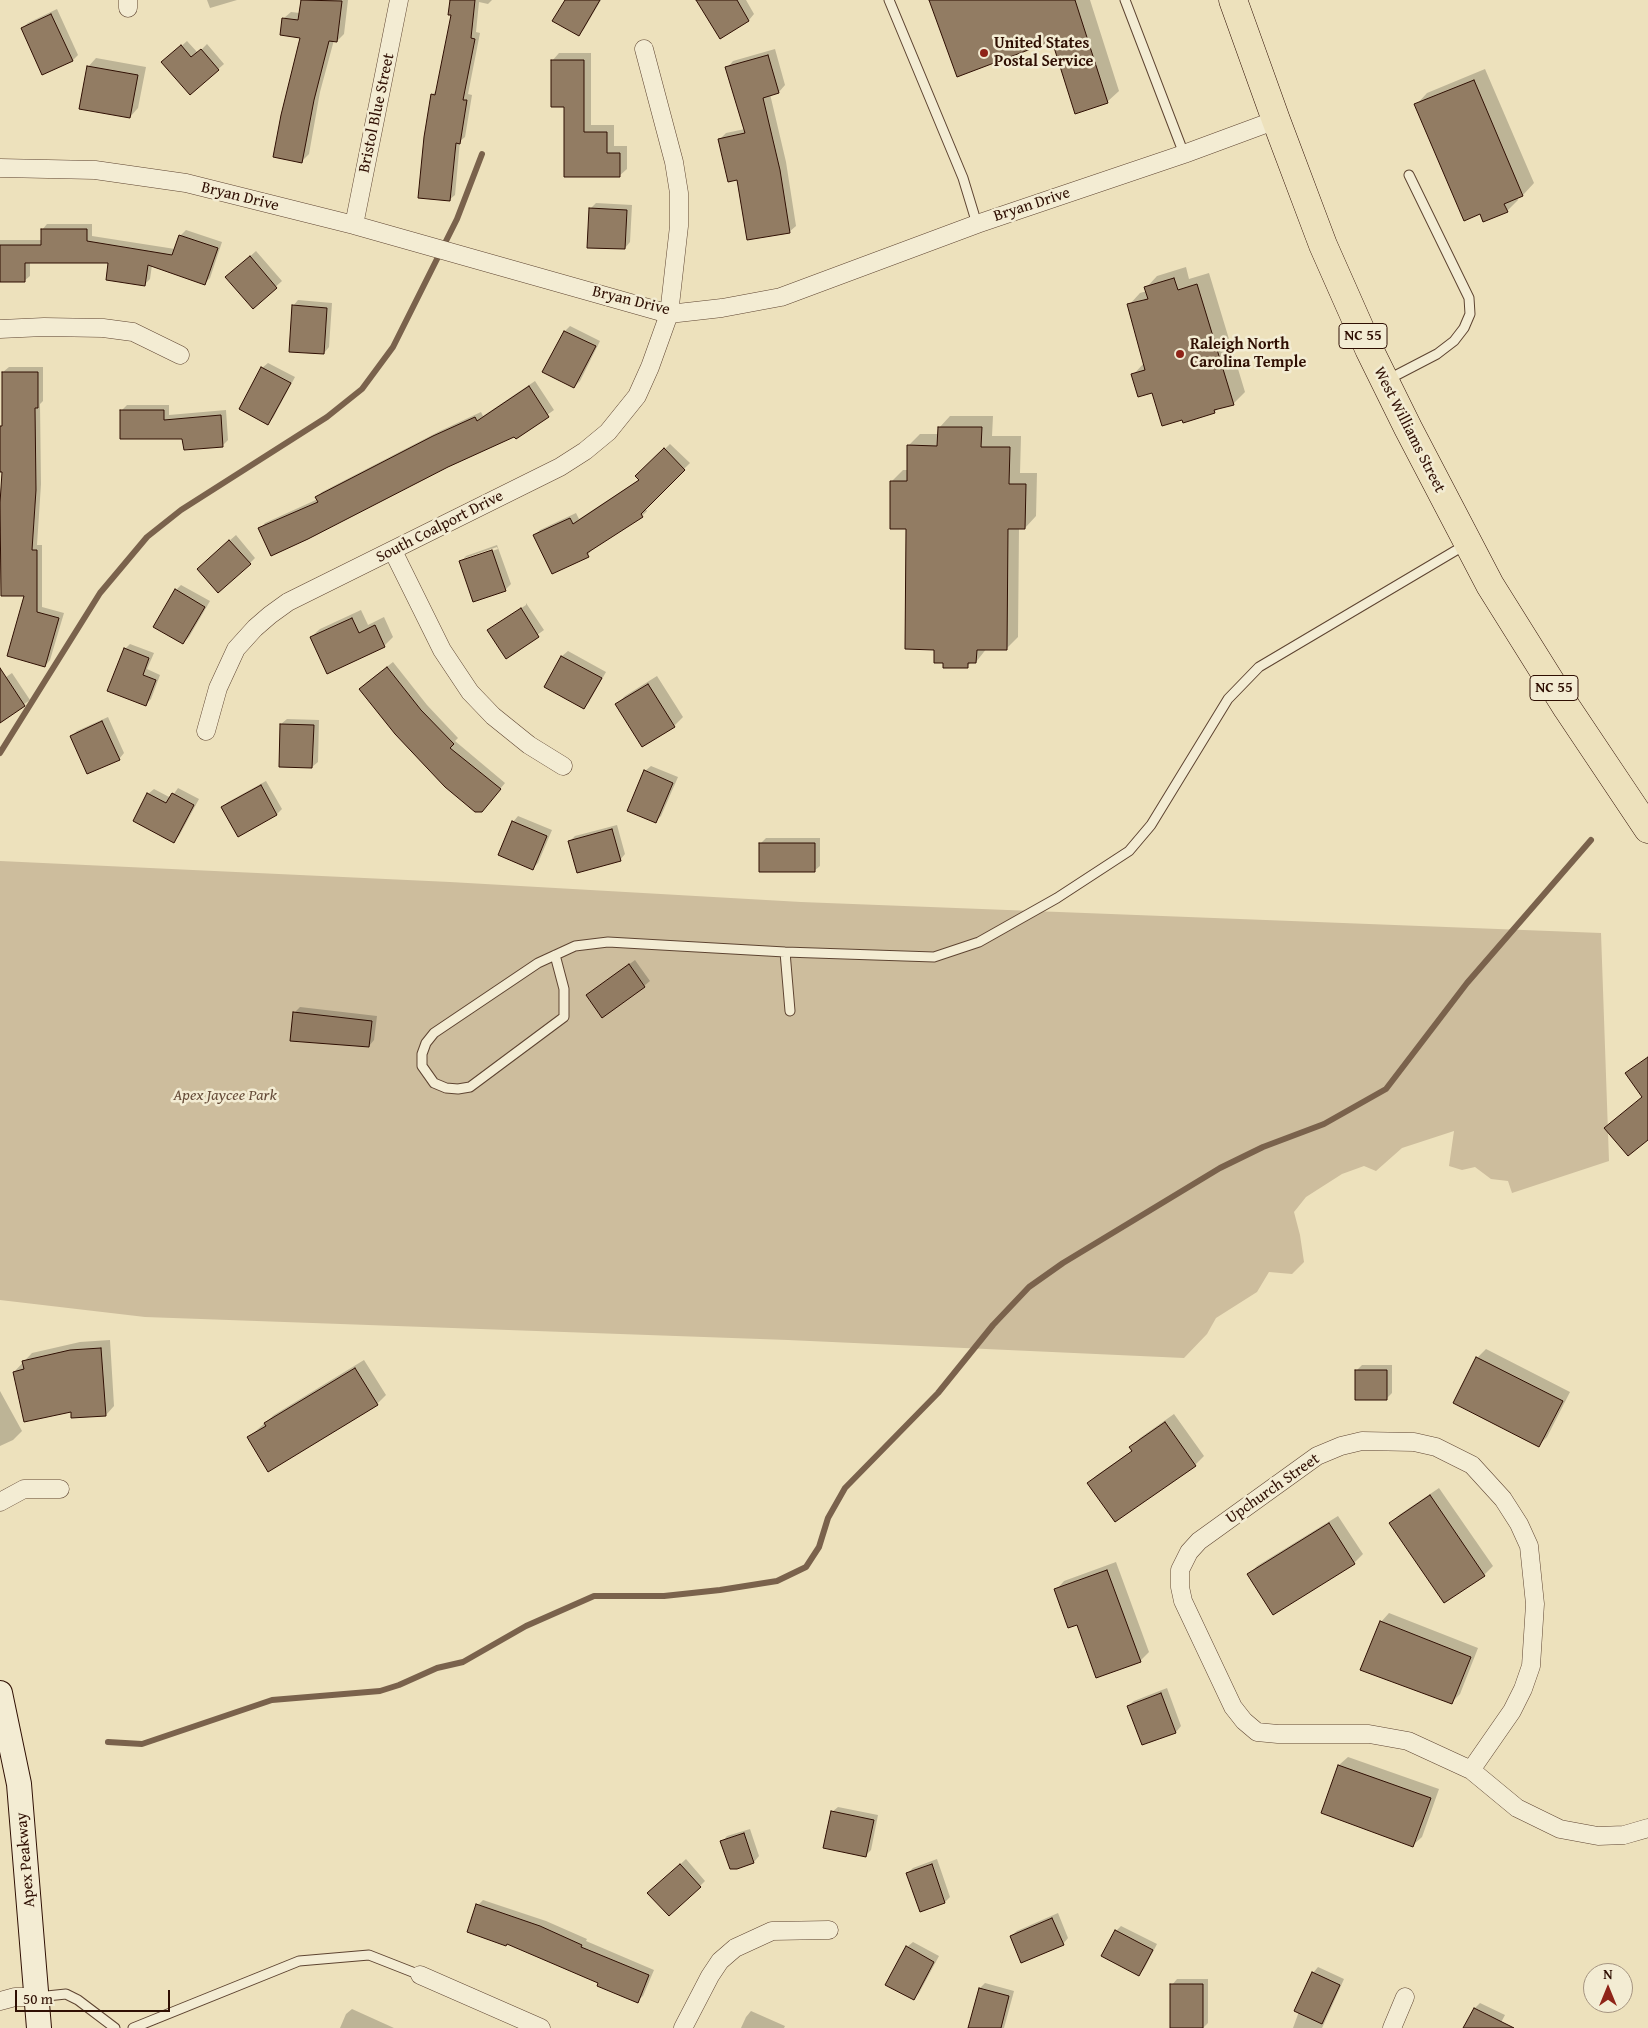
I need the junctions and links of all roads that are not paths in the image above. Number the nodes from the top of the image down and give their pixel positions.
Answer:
1 (399, 0) edge
2 (889, 0) edge
3 (1125, 0) edge
4 (1233, 0) edge
5 (644, 48) dead end
6 (1276, 120) junction
7 (1184, 154) junction
8 (0, 168) edge
9 (1409, 175) dead end
10 (977, 224) junction
11 (354, 225) junction
12 (668, 314) junction
13 (0, 329) edge
14 (180, 355) dead end
15 (1385, 382) junction
16 (1467, 543) junction
17 (393, 551) junction
18 (206, 731) dead end
19 (563, 766) dead end
20 (1648, 829) edge
21 (784, 952) junction
22 (555, 955) junction
23 (790, 1011) dead end
24 (60, 1490) dead end
25 (0, 1502) edge
26 (0, 1693) edge
27 (1470, 1770) junction
28 (1648, 1828) edge
29 (829, 1930) dead end
30 (420, 1975) joint
31 (37, 1997) junction
32 (1405, 1997) dead end
33 (0, 2001) edge
34 (39, 2028) edge
35 (115, 2028) edge
36 (133, 2028) edge
37 (541, 2028) edge
38 (683, 2028) edge
39 (1392, 2028) edge

1 - 11 street, Bristol Blue Street
2 - 10 lane
3 - 7 lane
4 - 6 main road, West Williams Street / NC 55
5 - 12 street, South Coalport Drive
6 - 7 street, Bryan Drive
6 - 15 main road, West Williams Street / NC 55
7 - 10 street, Bryan Drive
8 - 11 street, Bryan Drive
9 - 15 lane
10 - 12 street, Bryan Drive
11 - 12 street, Bryan Drive
12 - 17 street, South Coalport Drive
13 - 14 street
15 - 16 main road, West Williams Street / NC 55
16 - 20 main road, West Williams Street / NC 55
16 - 21 lane
17 - 18 street, South Coalport Drive
17 - 19 street
21 - 22 lane
21 - 23 lane
22 - 22 lane
24 - 25 street
26 - 31 main road, Apex Peakway
27 - 27 street, Upchurch Street
27 - 28 street, Upchurch Street
29 - 38 street
30 - 36 lane
30 - 37 street
31 - 33 street
31 - 34 main road, Apex Peakway
31 - 35 lane
32 - 39 street

